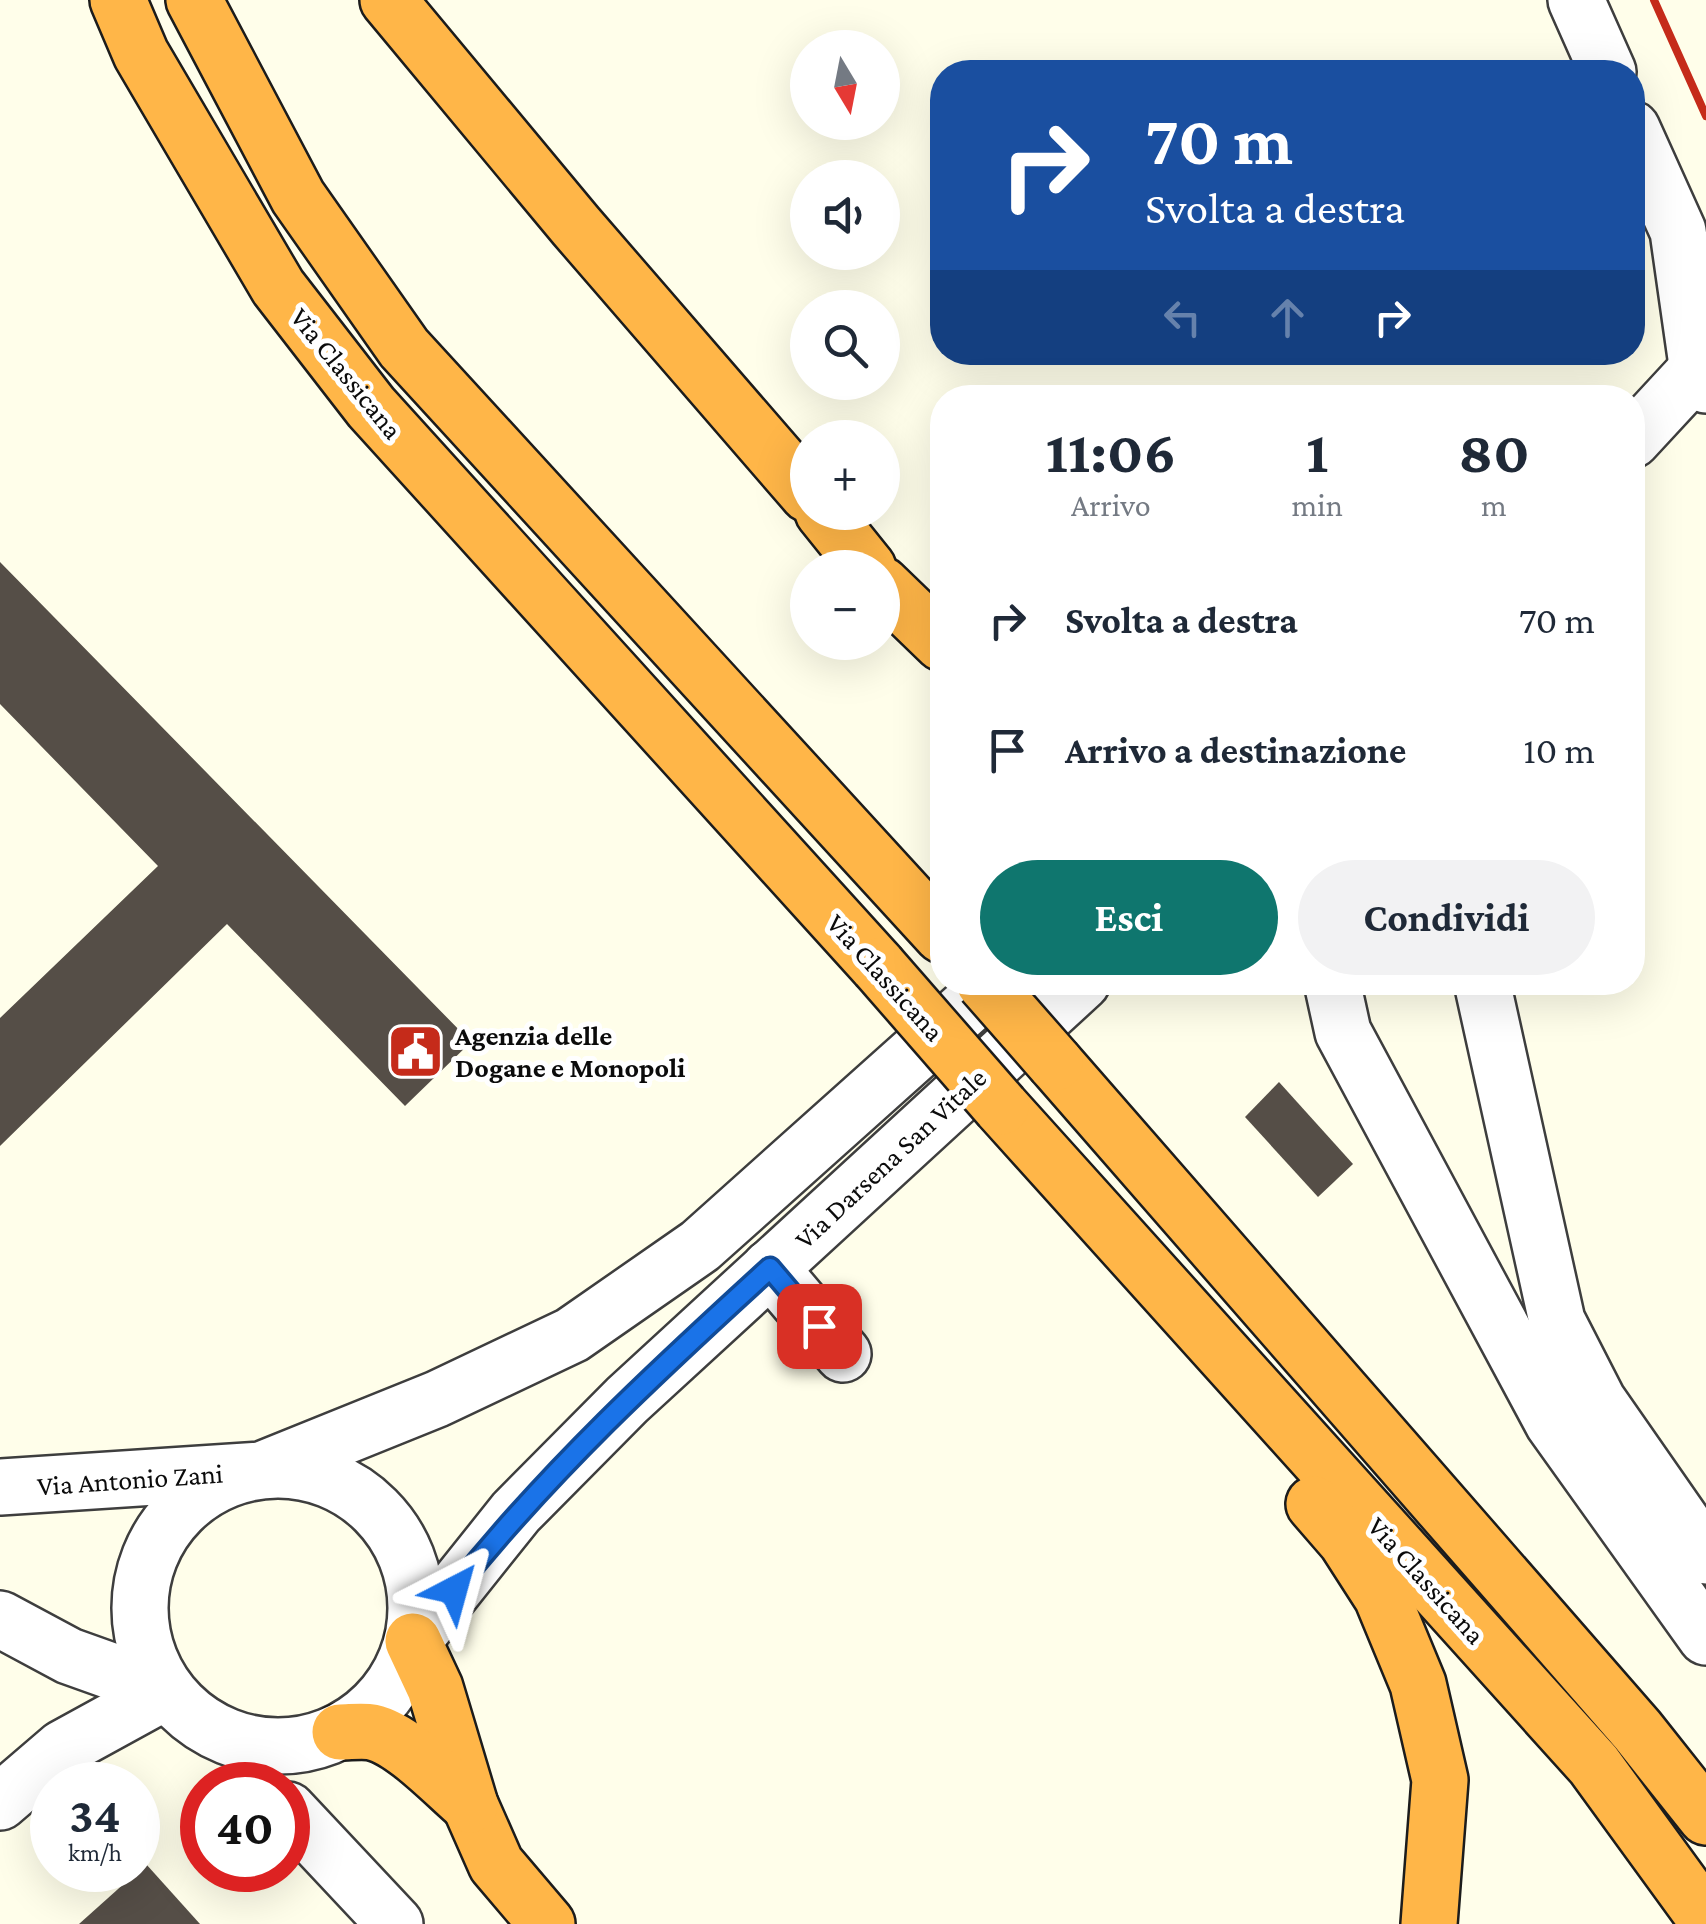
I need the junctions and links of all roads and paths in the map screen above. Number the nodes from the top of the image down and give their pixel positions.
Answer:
1 (118, 0) edge
2 (194, 0) edge
3 (388, 0) edge
4 (1576, 0) edge
5 (1603, 60) edge
6 (1645, 158) edge
7 (1704, 372) edge
8 (1645, 428) edge
9 (790, 473) edge
10 (837, 530) edge
11 (853, 550) edge
12 (900, 603) edge
13 (930, 631) edge
14 (930, 921) edge
15 (980, 995) edge
16 (996, 995) edge
17 (1068, 995) edge
18 (1335, 995) edge
19 (1485, 995) edge
20 (770, 1268) junction
21 (1190, 1315) junction
22 (843, 1354) dead end
23 (261, 1470) junction
24 (0, 1487) edge
25 (1706, 1556) edge
26 (0, 1619) edge
27 (1706, 1638) edge
28 (413, 1641) junction
29 (179, 1703) junction
30 (340, 1732) junction
31 (239, 1762) edge
32 (0, 1802) edge
33 (470, 1805) junction
34 (1706, 1816) edge
35 (310, 1831) edge
36 (328, 1849) junction
37 (1706, 1919) edge
38 (395, 1924) edge
39 (547, 1924) edge
40 (1428, 1924) edge

1 - 21 highway, Via Classicana, bridge
2 - 14 highway
3 - 9 highway
4 - 5 street
6 - 7 street
7 - 8 street
10 - 11 highway
12 - 13 highway
15 - 23 street
16 - 34 highway, bridge
17 - 20 street, Via Darsena San Vitale
18 - 27 street
19 - 25 street
20 - 22 street
20 - 28 street, Via Darsena San Vitale
21 - 37 highway, Via Classicana
21 - 40 highway
23 - 24 street, Via Antonio Zani
23 - 28 street
23 - 29 street
26 - 29 street
28 - 30 street
28 - 33 highway
29 - 30 street
29 - 31 street
29 - 32 street
30 - 33 highway
30 - 36 street
33 - 39 highway
35 - 36 street
36 - 38 street

